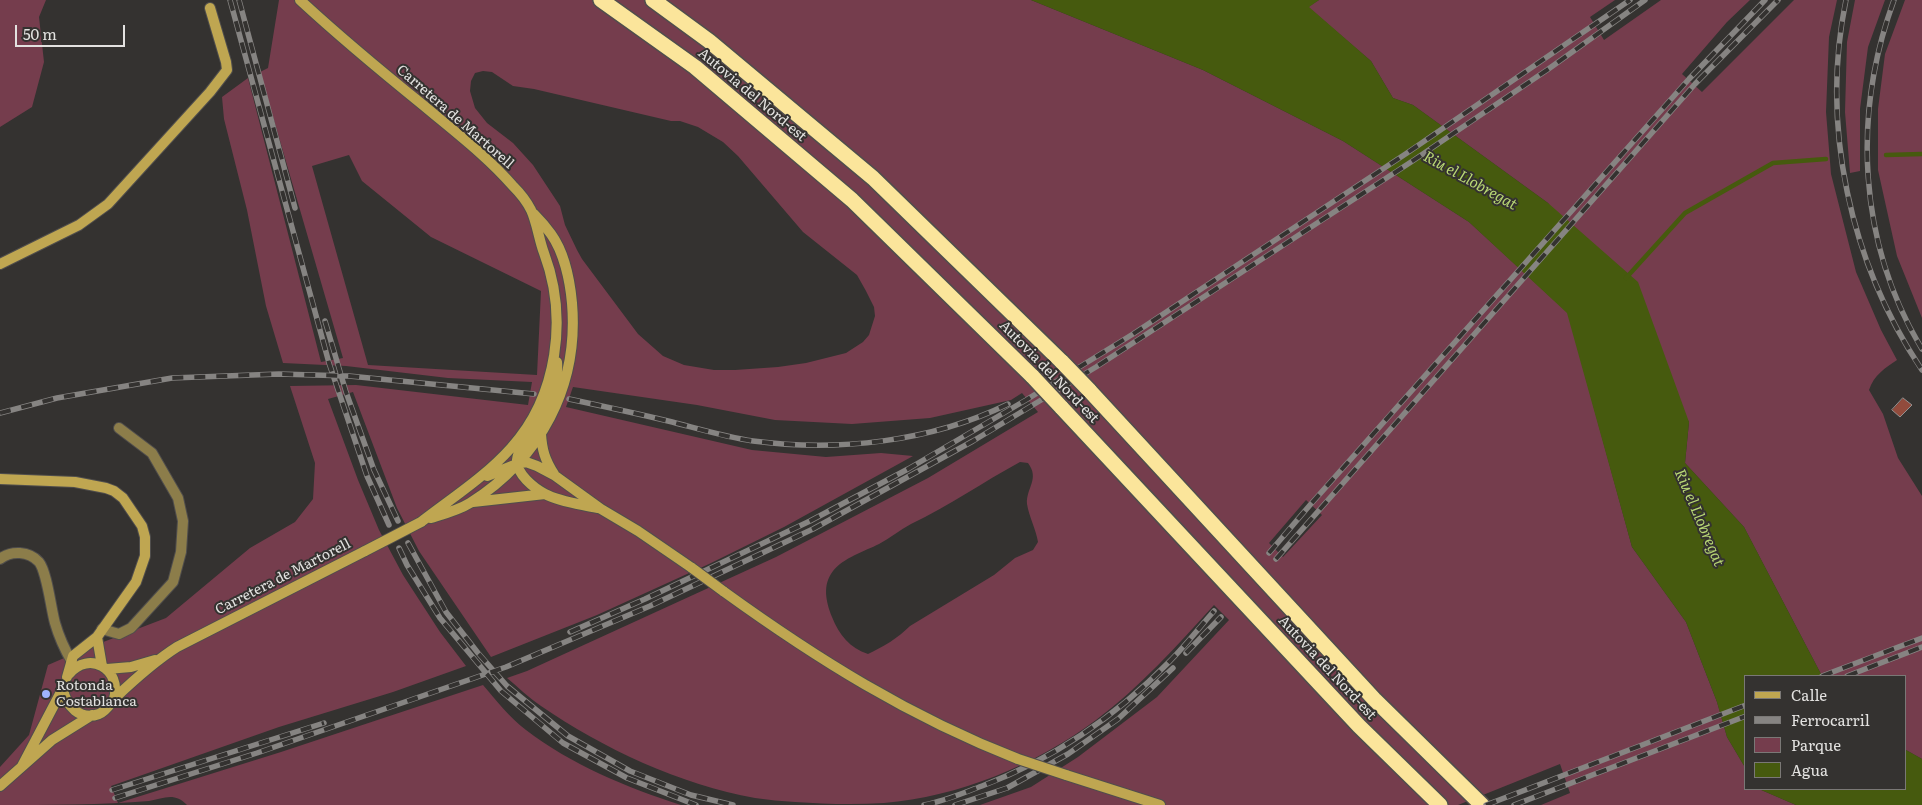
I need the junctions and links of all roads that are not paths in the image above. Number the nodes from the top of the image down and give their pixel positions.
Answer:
1 (300, 0) edge
2 (601, 0) edge
3 (653, 0) edge
4 (210, 8) dead end
5 (531, 210) junction
6 (0, 264) edge
7 (555, 349) junction
8 (119, 428) dead end
9 (541, 434) junction
10 (517, 464) junction
11 (554, 474) junction
12 (0, 479) edge
13 (478, 480) junction
14 (545, 494) junction
15 (469, 503) junction
16 (601, 509) junction
17 (421, 522) junction
18 (0, 559) edge
19 (99, 633) junction
20 (159, 658) junction
21 (72, 662) junction
22 (104, 667) junction
23 (67, 677) junction
24 (63, 689) junction
25 (114, 699) junction
26 (92, 715) junction
27 (22, 766) junction
28 (0, 786) edge
29 (1160, 805) edge
30 (1440, 805) edge
31 (1482, 805) edge

1 - 5 main road, Carretera de Martorell
2 - 30 highway, Autovia del Nord-est, bridge
3 - 31 highway, Autovia del Nord-est, bridge
4 - 6 main road
5 - 7 main road, Carretera de Martorell
5 - 9 main road
7 - 10 main road
7 - 13 main road
8 - 19 street
9 - 10 main road
9 - 11 main road
10 - 11 main road
10 - 13 main road
10 - 14 main road
10 - 15 main road
11 - 16 main road
12 - 19 main road
13 - 17 main road
14 - 15 main road
14 - 16 main road
15 - 17 main road
16 - 29 main road, bridge
17 - 20 main road, Carretera de Martorell, bridge
18 - 21 street
19 - 21 main road
19 - 22 main road
20 - 22 main road
20 - 25 main road
21 - 23 main road
22 - 23 main road
22 - 25 main road
23 - 24 main road
24 - 26 main road
24 - 27 main road
25 - 26 main road
26 - 27 main road
27 - 28 main road

